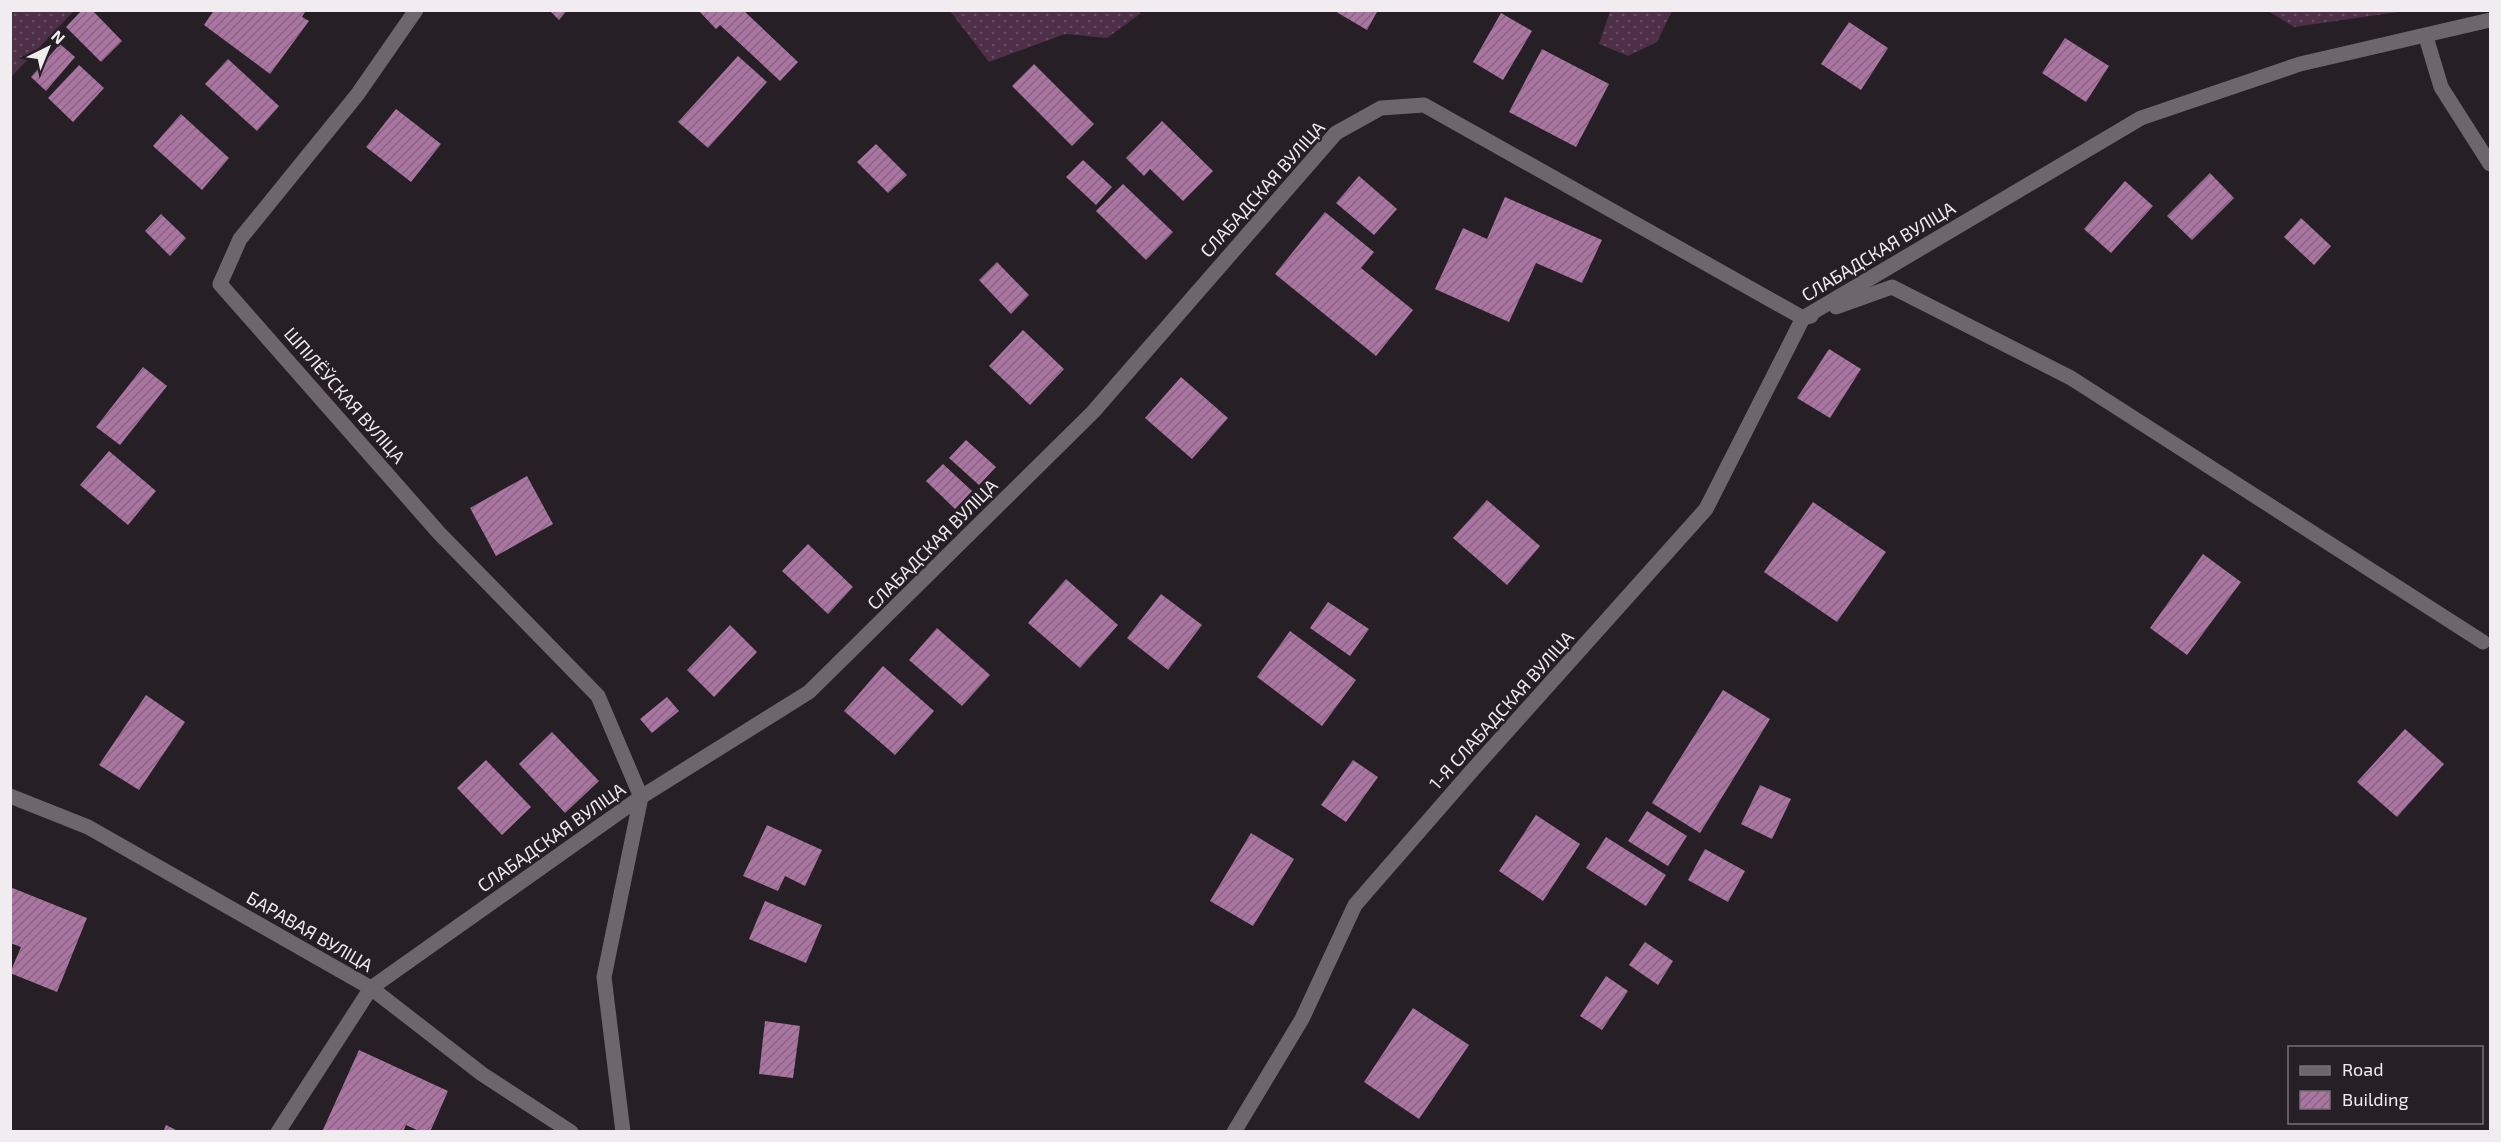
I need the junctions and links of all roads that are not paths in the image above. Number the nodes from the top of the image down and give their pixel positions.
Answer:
1 (416, 10) edge
2 (2490, 21) edge
3 (2426, 37) junction
4 (2490, 164) edge
5 (1803, 318) junction
6 (2483, 642) dead end
7 (10, 796) edge
8 (641, 797) junction
9 (370, 988) junction
10 (278, 1131) edge
11 (571, 1131) edge
12 (623, 1131) edge
13 (1234, 1131) edge

1 - 8 street, ШПІЛЁЎСКАЯ ВУЛІЦА
2 - 3 street, СЛАБАДСКАЯ ВУЛІЦА
3 - 4 street
3 - 5 street, СЛАБАДСКАЯ ВУЛІЦА
5 - 6 street
5 - 8 street, СЛАБАДСКАЯ ВУЛІЦА
5 - 13 street, 1-Я СЛАБАДСКАЯ ВУЛІЦА
7 - 9 street, БАРАВАЯ ВУЛІЦА
8 - 9 street, СЛАБАДСКАЯ ВУЛІЦА
8 - 12 street
9 - 10 street, СЛАБАДСКАЯ ВУЛІЦА
9 - 11 street, БАРАВАЯ ВУЛІЦА

